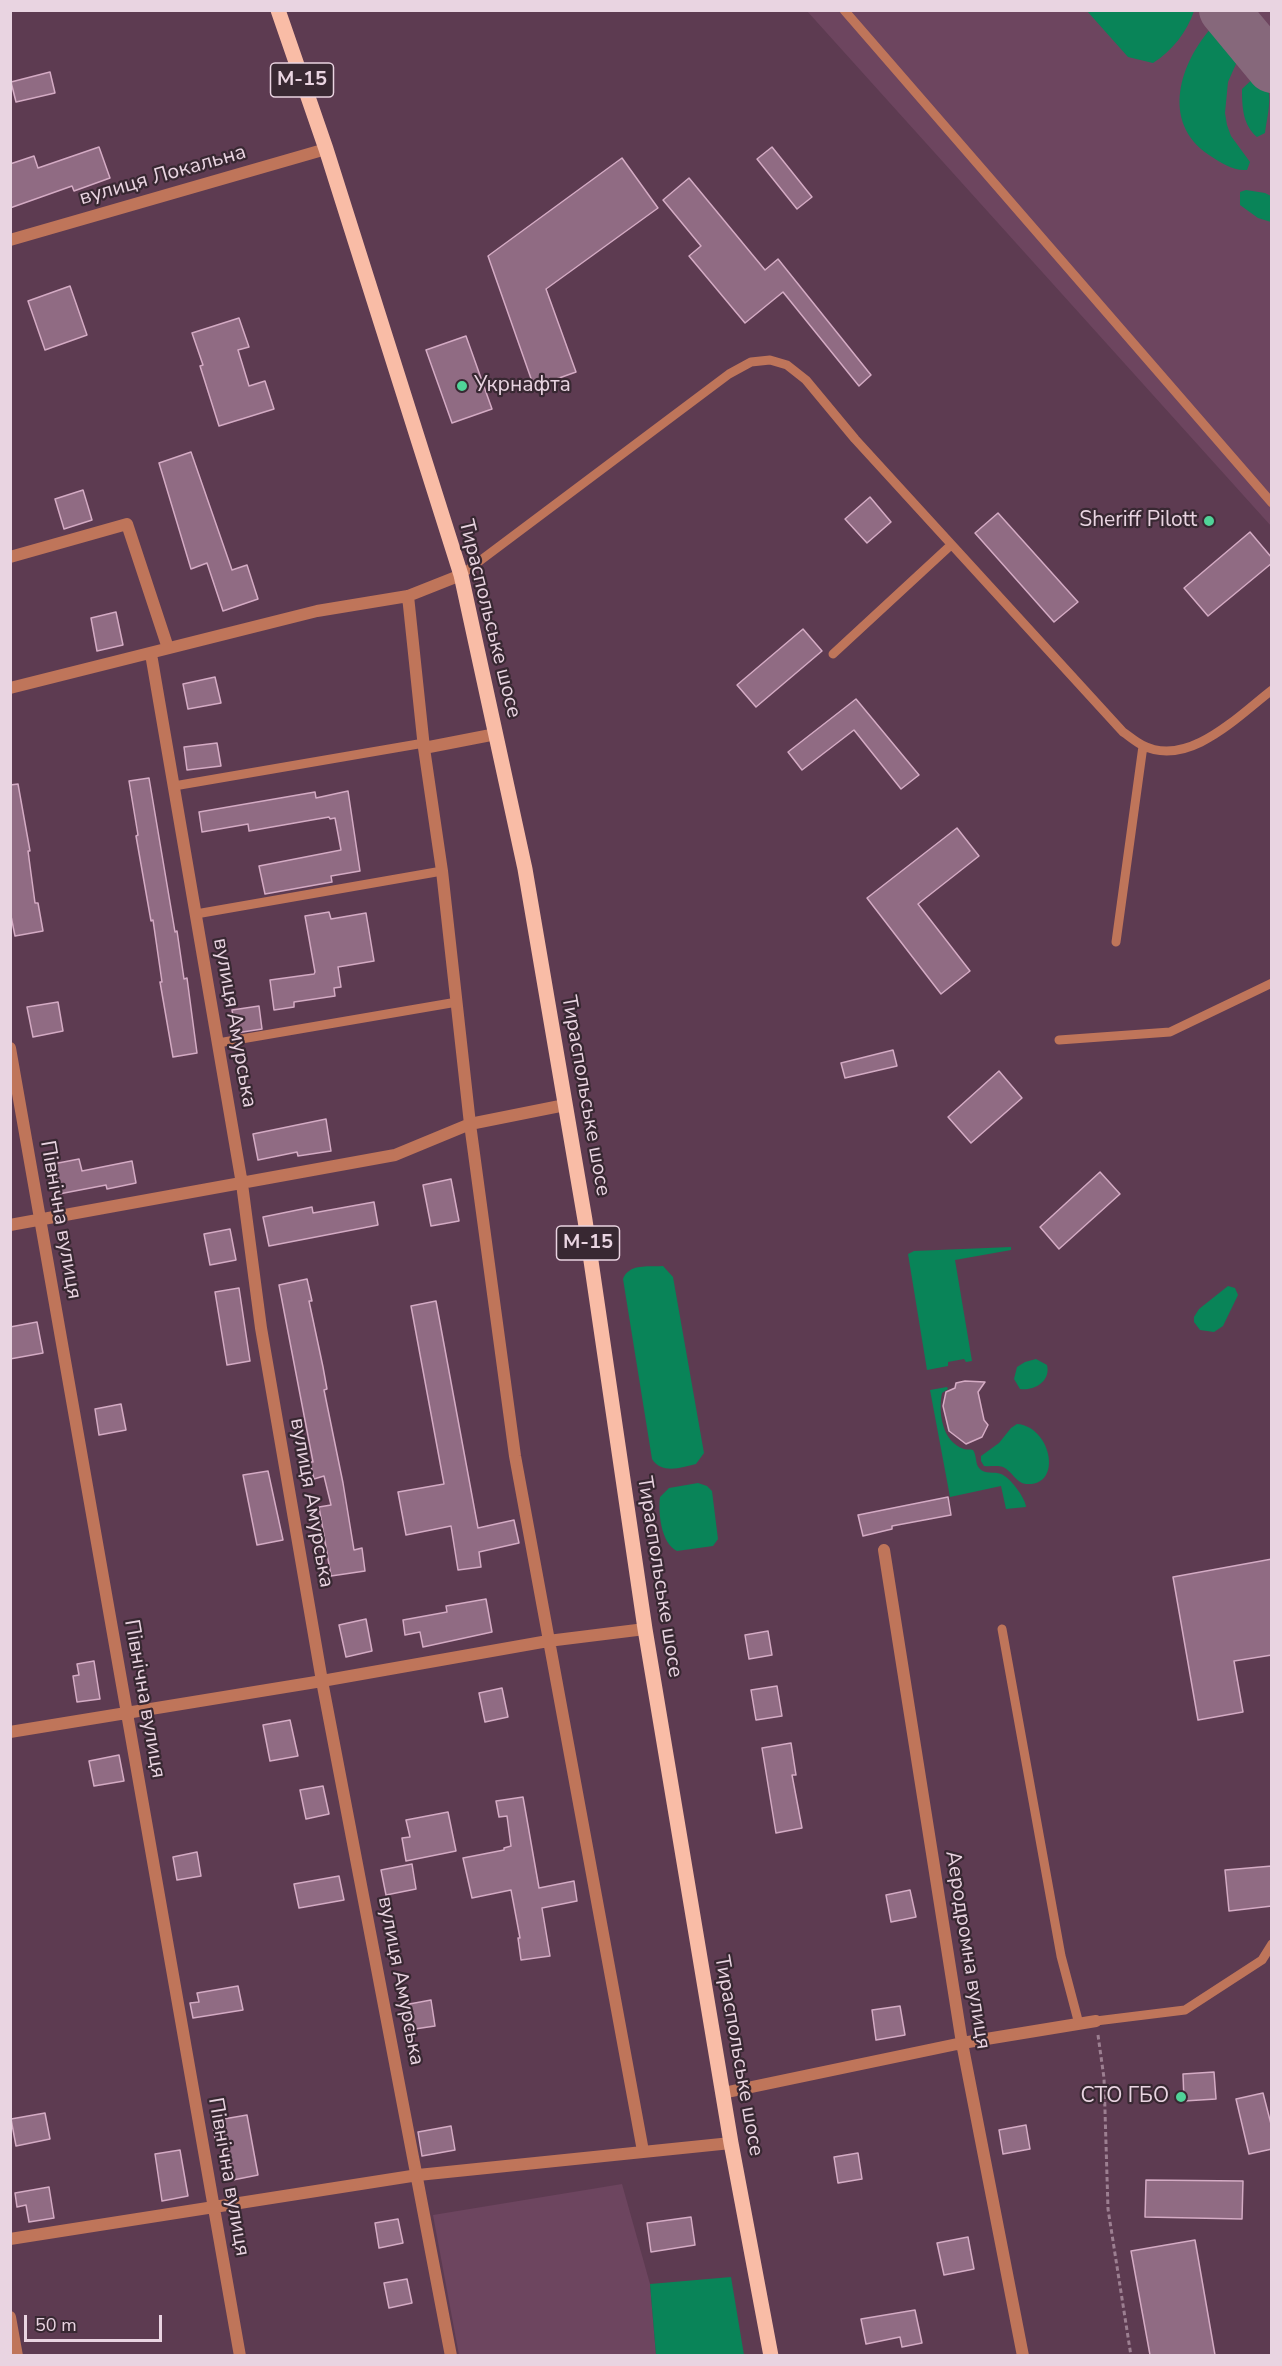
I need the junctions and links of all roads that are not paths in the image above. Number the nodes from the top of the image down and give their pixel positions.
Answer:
1 (278, 10) edge
2 (844, 10) edge
3 (326, 149) junction
4 (10, 240) edge
5 (1272, 503) edge
6 (951, 545) junction
7 (10, 556) edge
8 (461, 576) junction
9 (408, 596) junction
10 (168, 648) junction
11 (151, 654) junction
12 (833, 654) dead end
13 (10, 688) edge
14 (1272, 690) edge
15 (496, 734) junction
16 (424, 745) junction
17 (1143, 746) junction
18 (174, 786) junction
19 (442, 871) junction
20 (196, 914) junction
21 (1116, 942) dead end
22 (1272, 983) edge
23 (457, 1002) junction
24 (1059, 1040) dead end
25 (218, 1043) junction
26 (10, 1048) edge
27 (565, 1105) junction
28 (470, 1124) junction
29 (242, 1184) junction
30 (41, 1220) junction
31 (10, 1225) edge
32 (884, 1550) dead end
33 (645, 1629) junction
34 (1002, 1629) dead end
35 (548, 1641) junction
36 (322, 1681) junction
37 (127, 1713) junction
38 (10, 1732) edge
39 (1272, 1944) edge
40 (1267, 1960) edge
41 (1096, 2021) joint
42 (1078, 2024) junction
43 (962, 2043) junction
44 (723, 2093) junction
45 (731, 2143) junction
46 (643, 2151) junction
47 (418, 2175) junction
48 (213, 2206) junction
49 (10, 2239) edge
50 (10, 2317) edge
51 (17, 2355) edge
52 (240, 2355) edge
53 (451, 2355) edge
54 (771, 2355) edge
55 (1023, 2355) edge

1 - 3 main road, Тираспольське шосе / М-15
2 - 5 lane
3 - 4 street, вулиця Локальна
3 - 8 main road, Тираспольське шосе / М-15
6 - 8 lane
6 - 12 lane
6 - 17 lane
7 - 10 street
8 - 9 street
8 - 15 main road, Тираспольське шосе / М-15
9 - 10 street
9 - 16 street
10 - 11 street
11 - 13 street
11 - 18 street, вулиця Амурська
14 - 17 lane
15 - 16 street
15 - 27 main road, Тираспольське шосе / М-15
16 - 18 lane
16 - 19 street
17 - 21 lane
18 - 20 street, вулиця Амурська
19 - 20 lane
19 - 23 street
20 - 25 street, вулиця Амурська
22 - 24 lane
23 - 25 lane
23 - 28 street
25 - 29 street, вулиця Амурська
26 - 30 street, Північна вулиця
27 - 28 street
27 - 33 main road, Тираспольське шосе / М-15
28 - 29 street
28 - 35 street
29 - 30 street
29 - 36 street, вулиця Амурська
30 - 31 street
30 - 37 street, Північна вулиця
32 - 43 street, Аеродромна вулиця
33 - 35 street
33 - 44 main road, Тираспольське шосе / М-15
34 - 42 lane
35 - 36 street
35 - 46 street
36 - 37 street
36 - 47 street, вулиця Амурська
37 - 38 street
37 - 48 street, Північна вулиця
39 - 40 lane
40 - 41 lane
41 - 42 street
42 - 43 street
43 - 44 street
43 - 55 street, Аеродромна вулиця
44 - 45 main road, Тираспольське шосе / М-15
45 - 46 street
45 - 54 main road, Тираспольське шосе / М-15
46 - 47 street
47 - 48 street
47 - 53 street, вулиця Амурська
48 - 49 street
48 - 52 street, Північна вулиця
50 - 51 street

